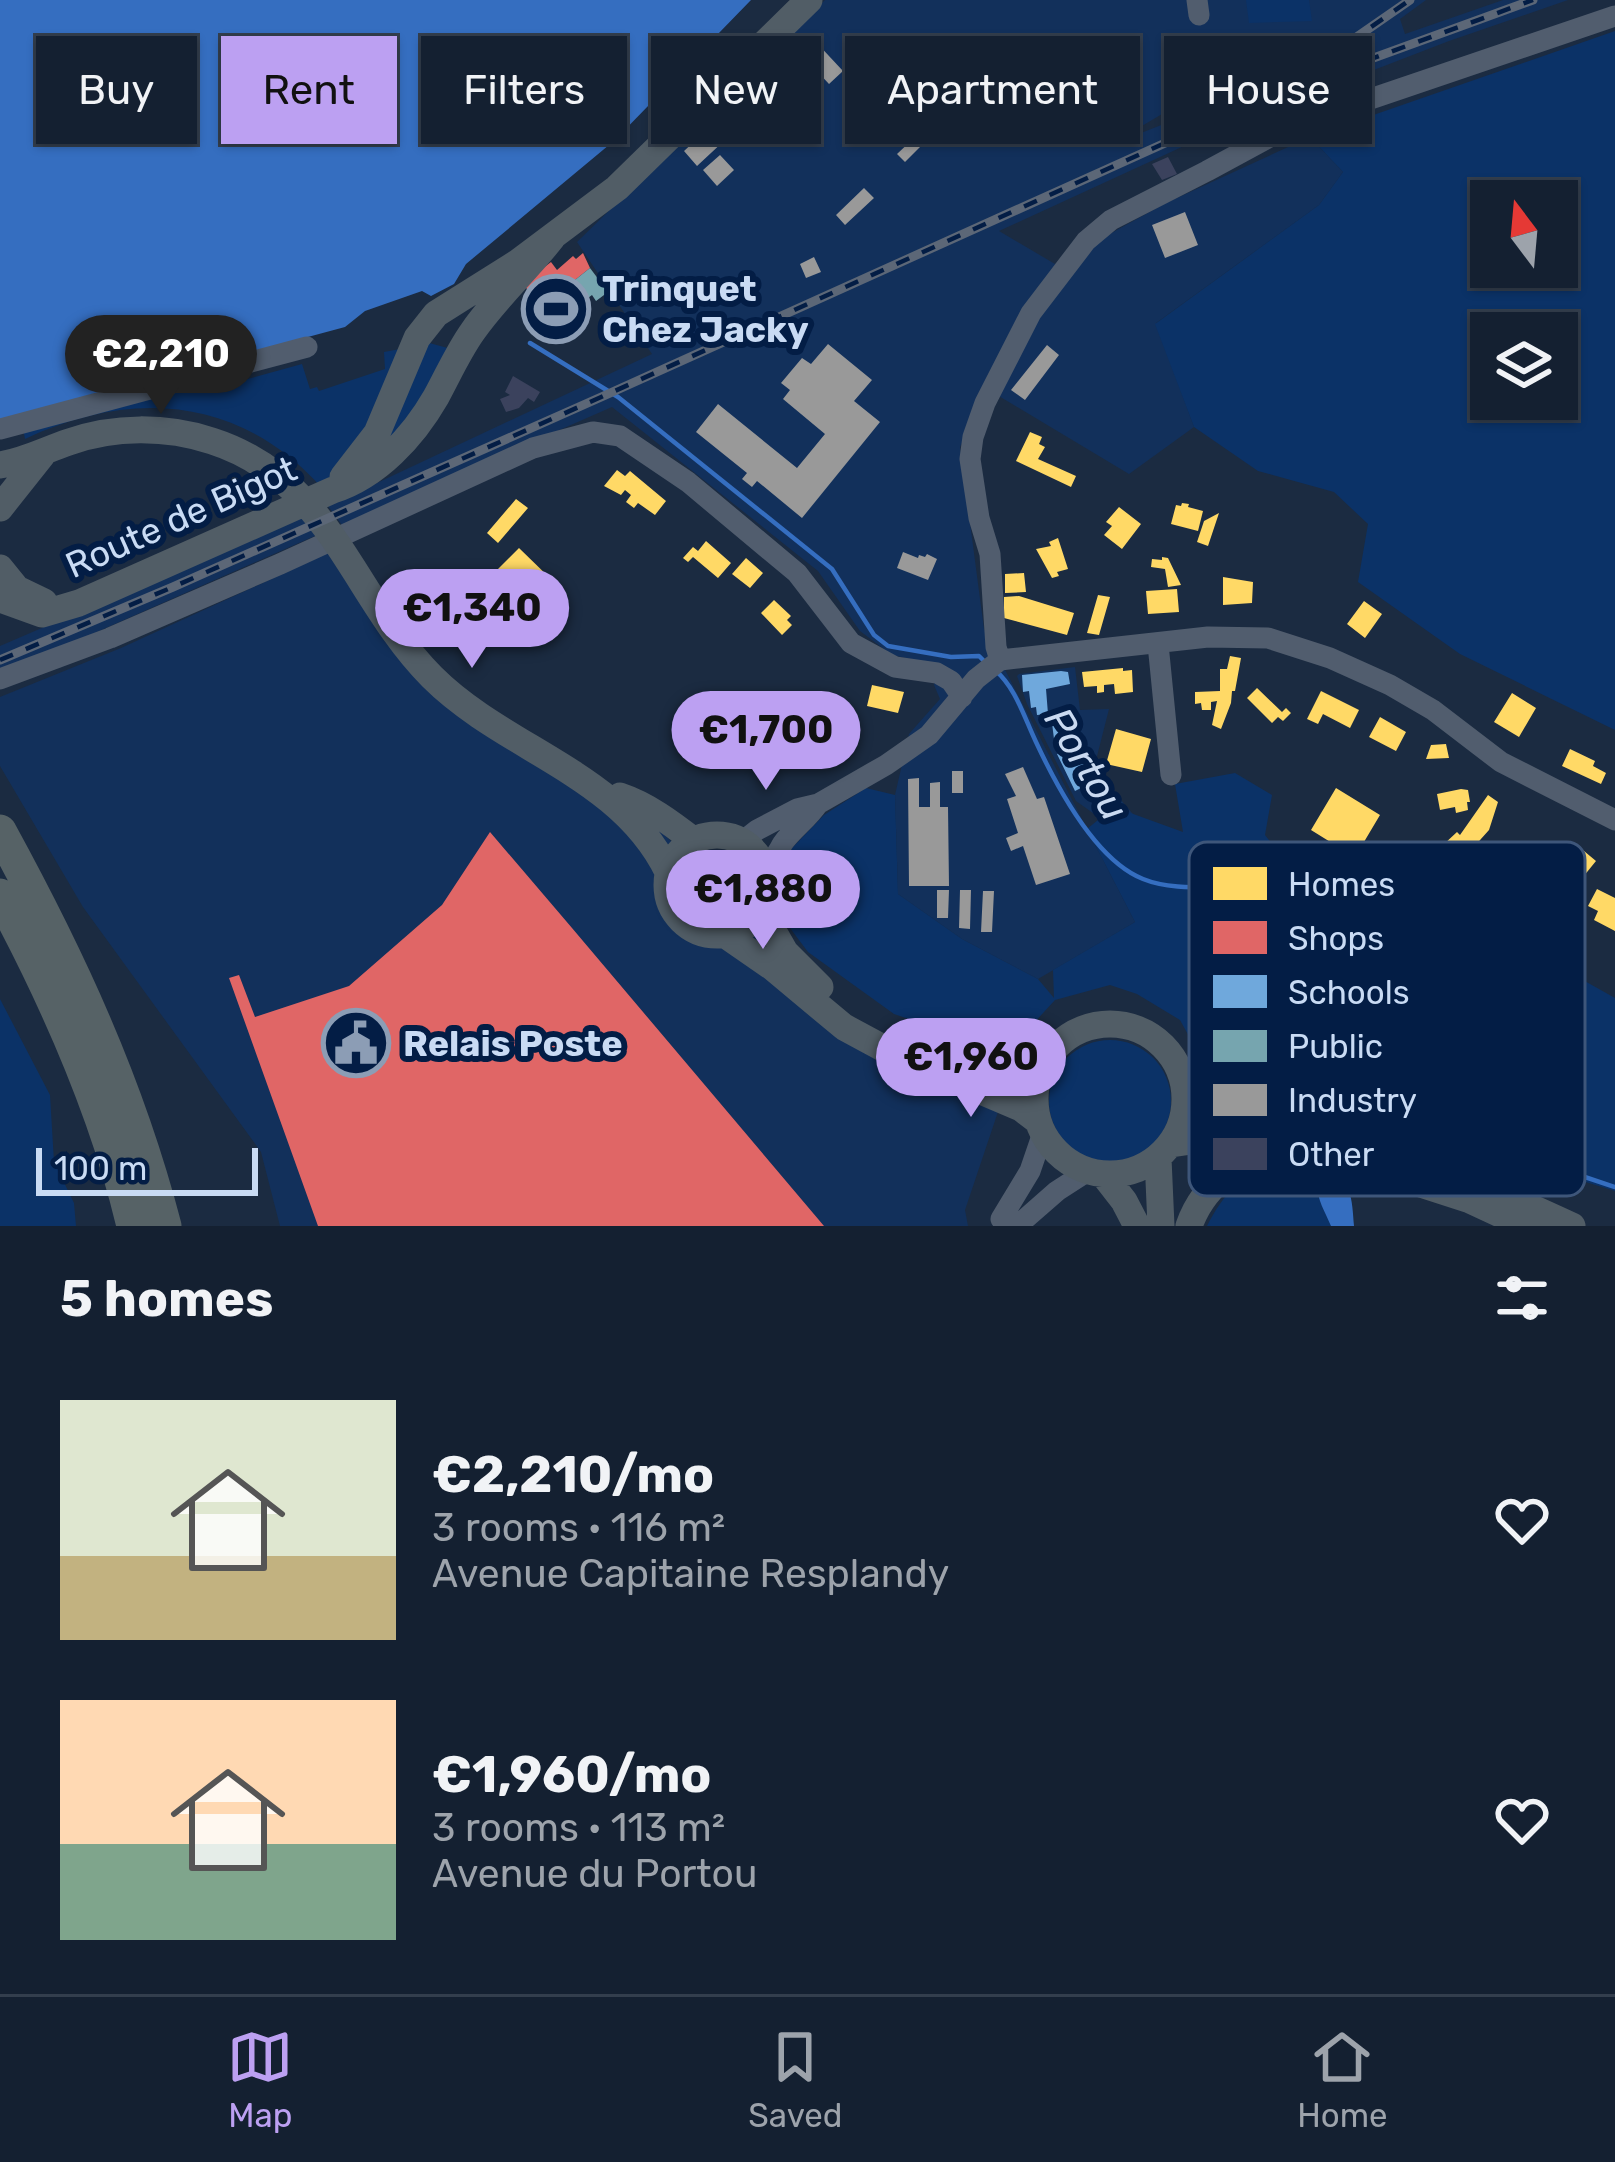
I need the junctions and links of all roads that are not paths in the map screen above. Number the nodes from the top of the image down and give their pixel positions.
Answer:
1 (809, 0) edge
2 (1615, 16) edge
3 (552, 238) junction
4 (307, 347) dead end
5 (0, 430) edge
6 (44, 454) junction
7 (0, 465) edge
8 (333, 490) junction
9 (0, 508) edge
10 (0, 528) edge
11 (0, 568) edge
12 (0, 599) edge
13 (58, 609) junction
14 (1158, 644) junction
15 (991, 667) junction
16 (0, 679) edge
17 (962, 697) junction
18 (1171, 775) dead end
19 (596, 788) junction
20 (818, 804) junction
21 (1615, 820) edge
22 (0, 831) edge
23 (693, 840) junction
24 (743, 841) junction
25 (765, 868) junction
26 (668, 872) junction
27 (0, 896) edge
28 (761, 910) junction
29 (724, 934) junction
30 (103, 1037) junction
31 (1045, 1061) junction
32 (1185, 1083) junction
33 (1189, 1086) edge
34 (1041, 1127) junction
35 (1189, 1143) edge
36 (1164, 1151) junction
37 (1095, 1172) junction
38 (1204, 1196) edge
39 (1458, 1196) edge
40 (1506, 1196) edge
41 (1009, 1223) edge
42 (133, 1226) edge
43 (165, 1226) edge
44 (188, 1226) edge
45 (1137, 1226) edge
46 (1161, 1226) edge
47 (1189, 1226) edge
48 (1526, 1226) edge
49 (1573, 1226) edge

1 - 3 main road, Route de Bigot
2 - 15 street
3 - 8 main road, Route de Bigot
3 - 8 main road, Route de Bigot
4 - 5 street
6 - 7 main road
6 - 9 main road
6 - 19 main road
8 - 13 main road, Route de Bigot
9 - 10 main road
11 - 13 main road, Route de Bigot
12 - 13 main road, Route de Bigot
14 - 15 street
14 - 18 street
14 - 21 street
15 - 17 street
16 - 17 street
17 - 20 street
19 - 23 main road
19 - 26 main road
20 - 24 street
20 - 25 street
22 - 30 highway
23 - 24 main road
23 - 26 main road
24 - 25 main road
25 - 28 main road
26 - 29 main road
27 - 42 highway
28 - 29 main road
28 - 31 main road
29 - 34 main road
30 - 43 highway
30 - 44 highway
31 - 32 main road
31 - 34 main road
32 - 33 main road
32 - 36 main road
34 - 37 main road
34 - 41 street
35 - 36 main road
36 - 37 main road
36 - 46 main road
37 - 41 street
37 - 45 main road
38 - 47 main road
39 - 48 main road
40 - 49 main road

